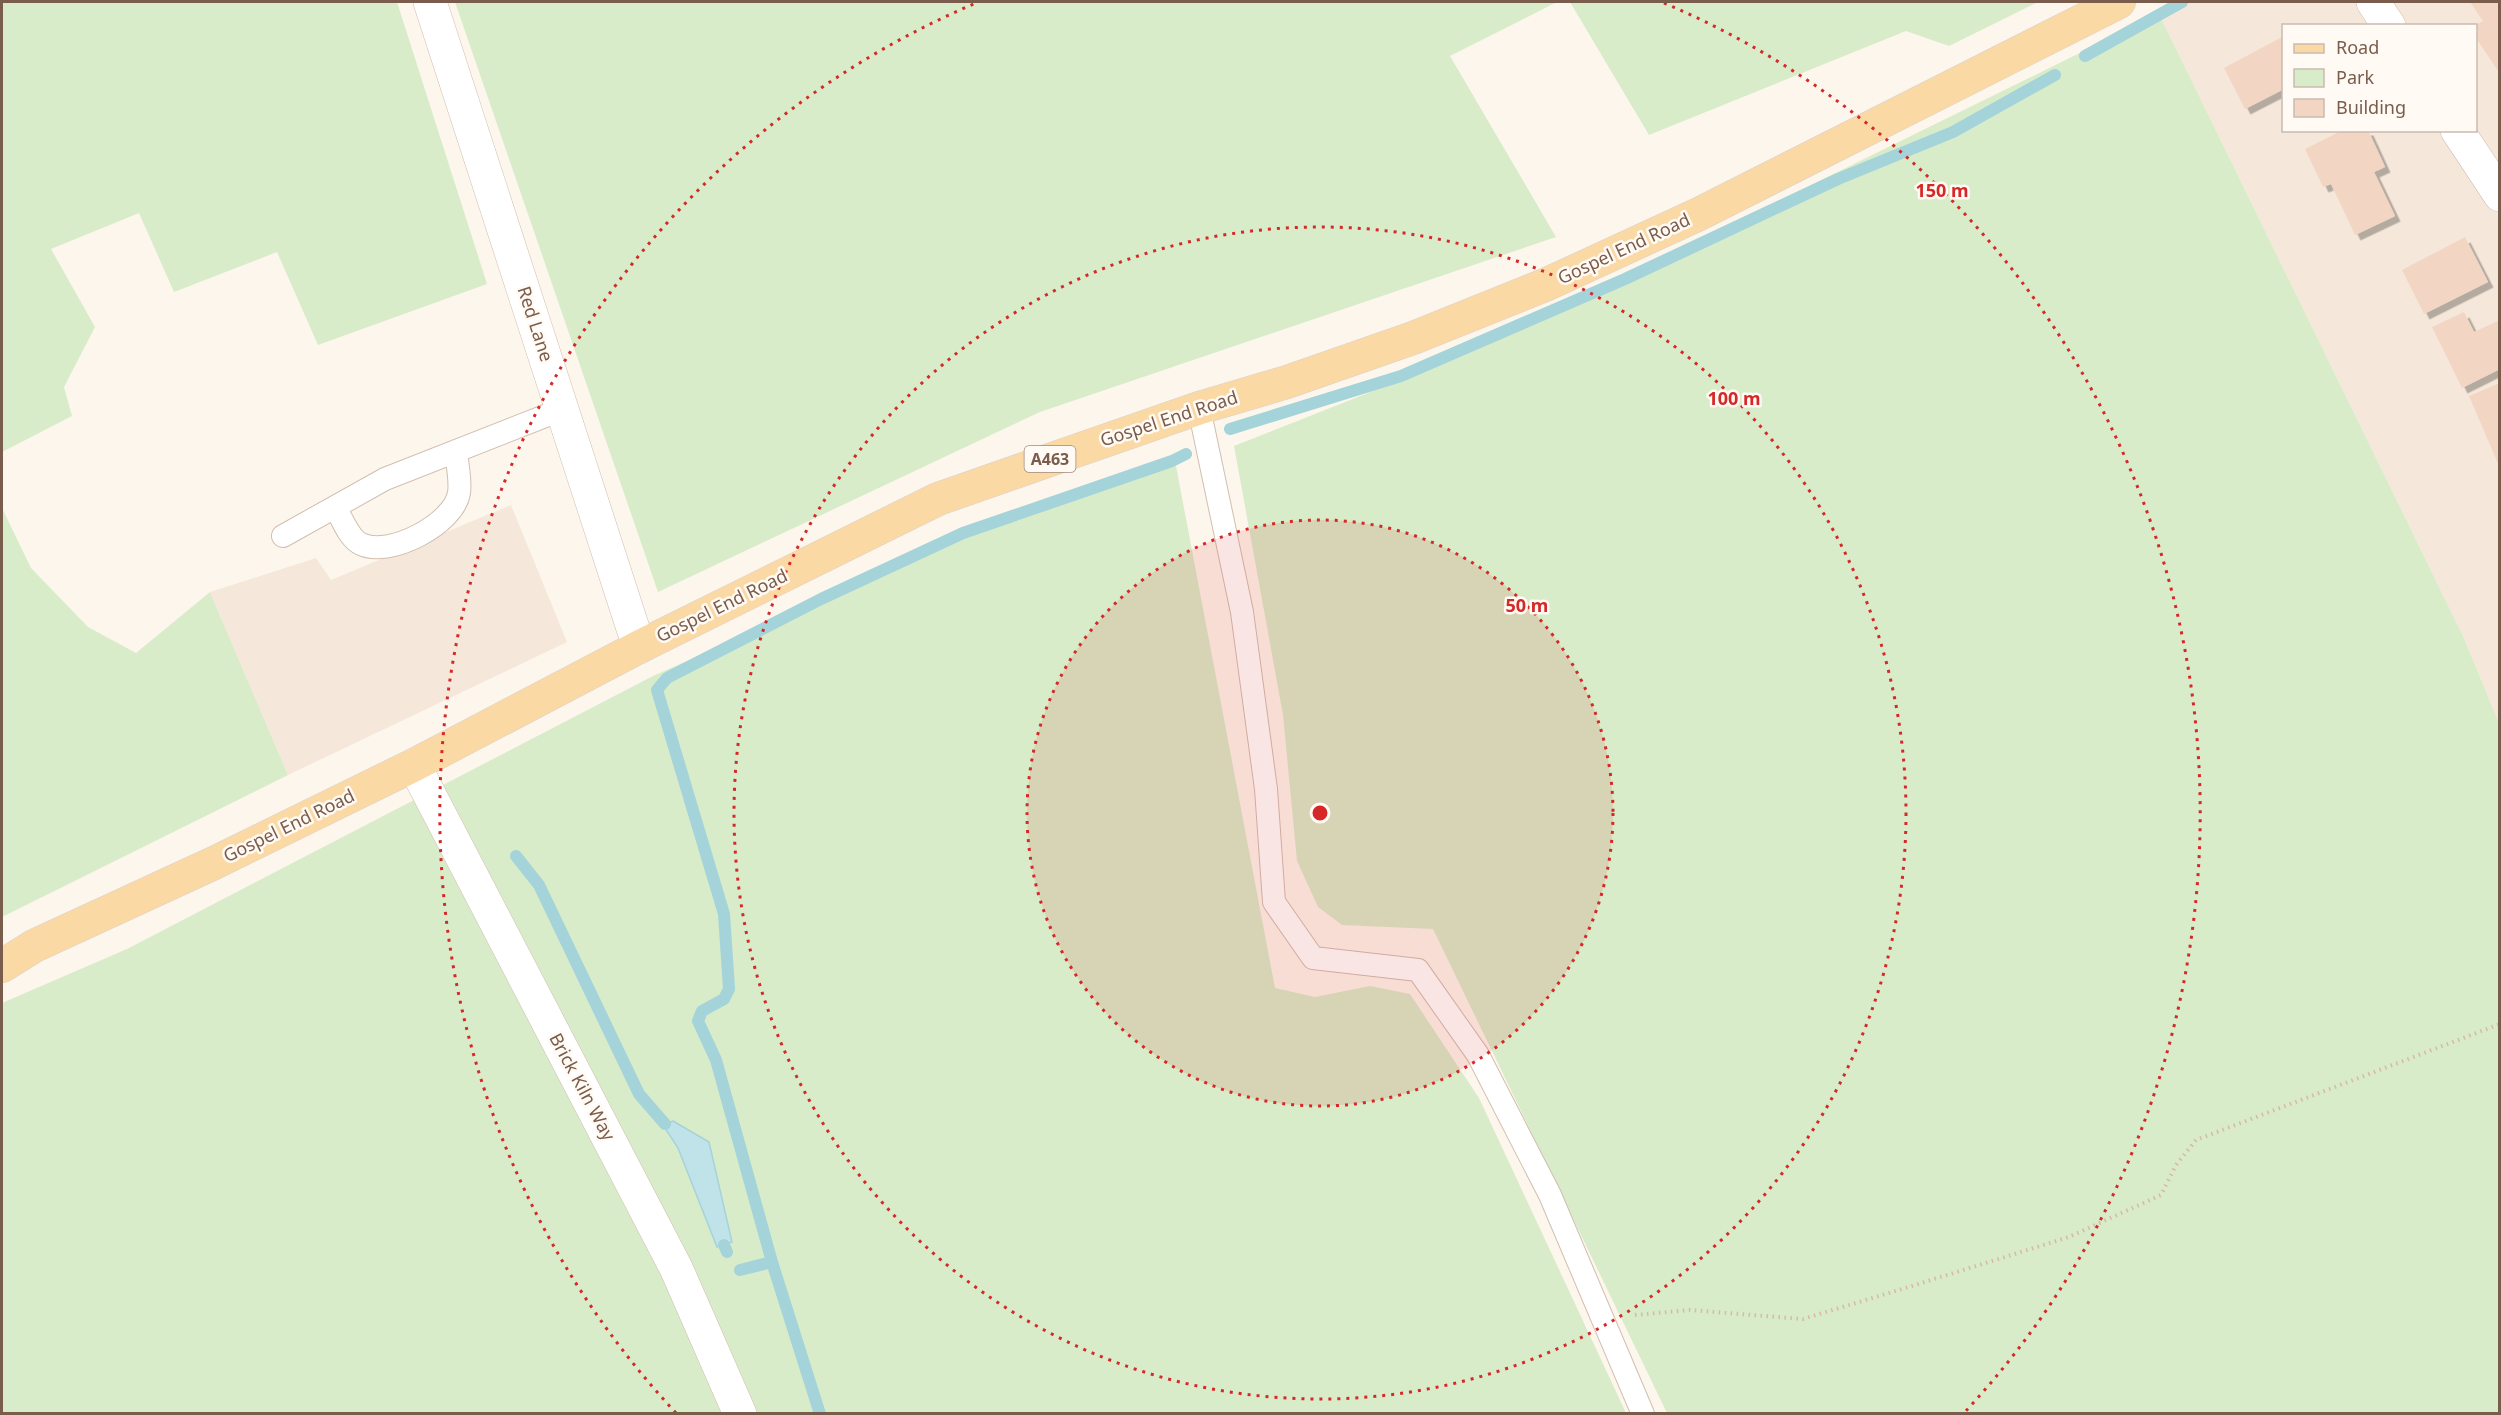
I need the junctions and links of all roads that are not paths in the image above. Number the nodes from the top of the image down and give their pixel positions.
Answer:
1 (430, 2) edge
2 (2119, 2) edge
3 (2373, 2) edge
4 (2388, 24) edge
5 (2458, 132) edge
6 (2499, 195) edge
7 (1199, 408) junction
8 (562, 409) junction
9 (456, 451) junction
10 (335, 507) junction
11 (283, 536) dead end
12 (639, 647) junction
13 (414, 765) junction
14 (2, 966) edge
15 (740, 1413) edge
16 (1643, 1413) edge

1 - 8 street, Red Lane
2 - 7 main road, Gospel End Road / A463
3 - 4 street
5 - 6 street
7 - 12 main road, Gospel End Road / A463
7 - 16 lane
8 - 9 lane
8 - 12 street, Red Lane
9 - 10 lane
9 - 10 lane
10 - 11 lane
12 - 13 main road, Gospel End Road / A463
13 - 14 main road, Gospel End Road / A463
13 - 15 street, Brick Kiln Way

